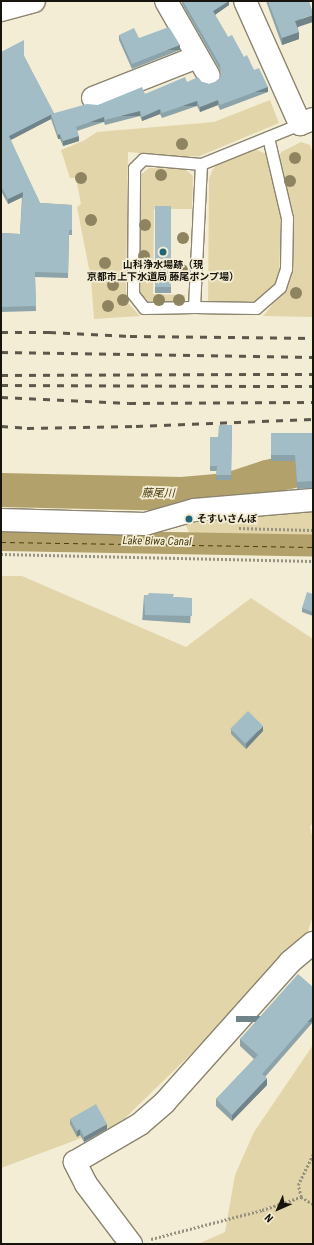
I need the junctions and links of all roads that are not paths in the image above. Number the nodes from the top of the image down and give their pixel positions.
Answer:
1 (34, 1) edge
2 (166, 1) edge
3 (245, 1) edge
4 (1, 10) edge
5 (197, 57) junction
6 (209, 76) dead end
7 (93, 98) dead end
8 (309, 124) edge
9 (268, 137) junction
10 (201, 164) junction
11 (194, 307) junction
12 (313, 500) edge
13 (1, 520) edge
14 (313, 943) edge
15 (131, 1244) edge

1 - 4 street
2 - 5 street
3 - 8 street
5 - 6 street
5 - 7 street
8 - 9 lane
9 - 10 lane
9 - 11 lane
10 - 11 lane
10 - 11 lane
12 - 13 street
14 - 15 street

